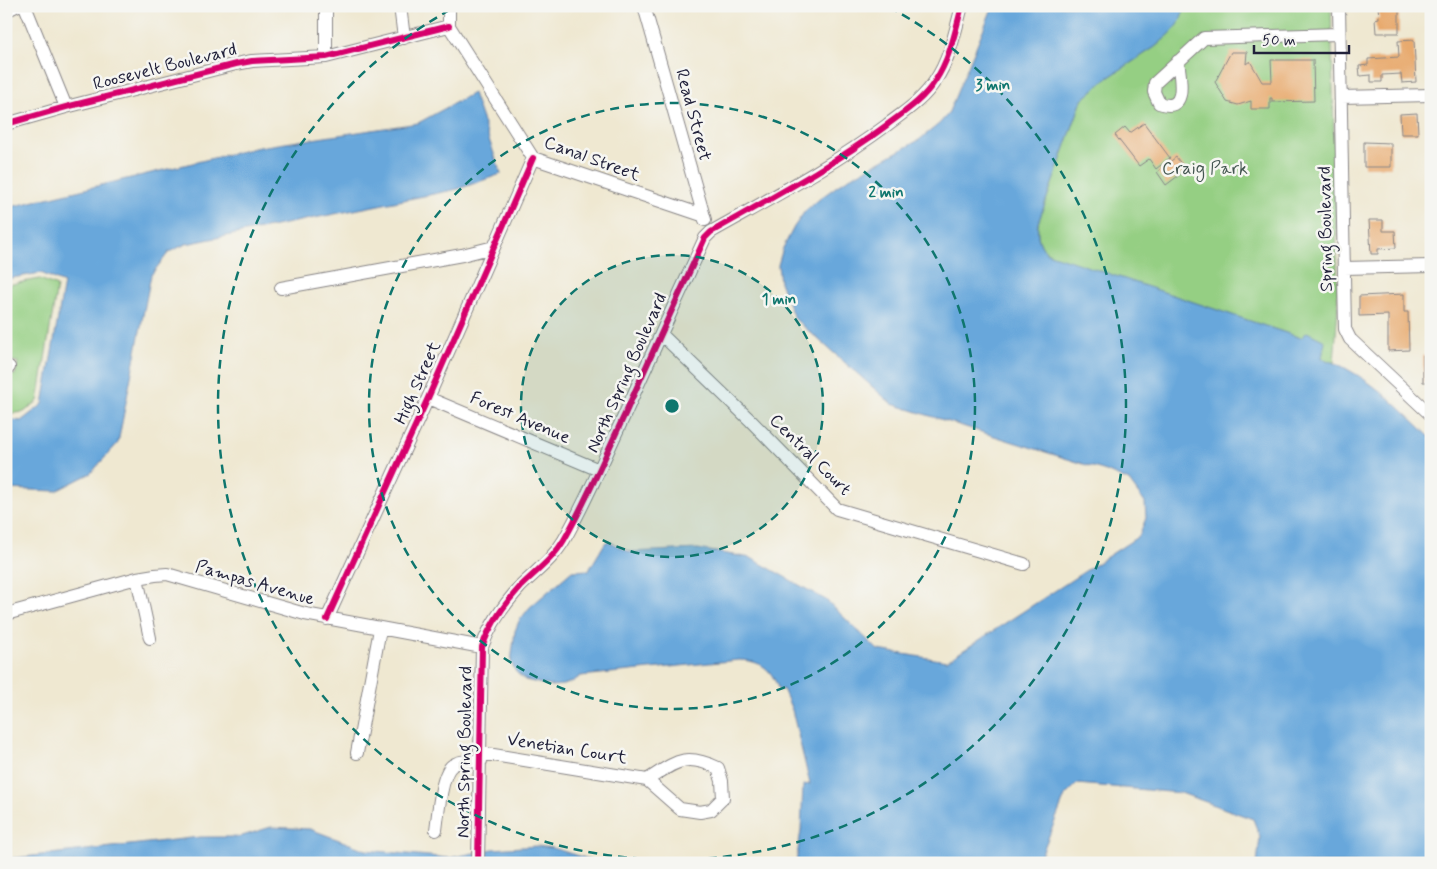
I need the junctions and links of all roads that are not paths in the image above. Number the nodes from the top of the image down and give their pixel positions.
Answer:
1 (16, 6) edge
2 (25, 6) edge
3 (326, 6) edge
4 (400, 6) edge
5 (449, 6) edge
6 (644, 6) edge
7 (962, 6) edge
8 (1339, 6) edge
9 (6, 10) edge
10 (449, 26) junction
11 (1339, 34) junction
12 (404, 38) junction
13 (326, 57) junction
14 (1178, 61) dead end
15 (1431, 95) edge
16 (1341, 97) junction
17 (66, 107) junction
18 (6, 124) edge
19 (533, 158) junction
20 (702, 215) junction
21 (711, 232) junction
22 (494, 247) junction
23 (1431, 266) edge
24 (1344, 268) junction
25 (281, 288) dead end
26 (661, 334) junction
27 (428, 398) junction
28 (1431, 415) edge
29 (599, 470) junction
30 (1024, 564) dead end
31 (137, 578) junction
32 (6, 614) edge
33 (327, 619) junction
34 (380, 629) junction
35 (150, 638) dead end
36 (482, 647) junction
37 (357, 753) dead end
38 (481, 757) junction
39 (647, 780) junction
40 (436, 830) dead end
41 (478, 863) edge

1 - 9 street
2 - 17 street
3 - 13 street
4 - 12 street
5 - 10 street
6 - 20 street, Read Street
7 - 21 street, North Spring Boulevard
8 - 11 street, Spring Boulevard
10 - 12 street, Roosevelt Boulevard
10 - 19 street, Canal Street
11 - 14 street
11 - 16 street, Spring Boulevard
12 - 13 street, Roosevelt Boulevard
13 - 17 street, Roosevelt Boulevard
15 - 16 street
16 - 24 street, Spring Boulevard
17 - 18 street, Roosevelt Boulevard
19 - 20 street, Canal Street
19 - 22 street, High Street
20 - 21 street, Read Street
21 - 26 street, North Spring Boulevard
22 - 25 street
22 - 27 street, High Street
23 - 24 street
24 - 28 street, Spring Boulevard
26 - 29 street, North Spring Boulevard
26 - 30 street, Central Court
27 - 29 street, Forest Avenue
27 - 33 street, High Street
29 - 36 street, North Spring Boulevard
31 - 32 street, Pampas Avenue
31 - 33 street, Pampas Avenue
31 - 35 street
33 - 34 street, Pampas Avenue
34 - 36 street, Pampas Avenue
34 - 37 street
36 - 38 street, North Spring Boulevard
38 - 39 street, Venetian Court
38 - 40 street, Venetian Court
38 - 41 street, North Spring Boulevard
39 - 39 street

